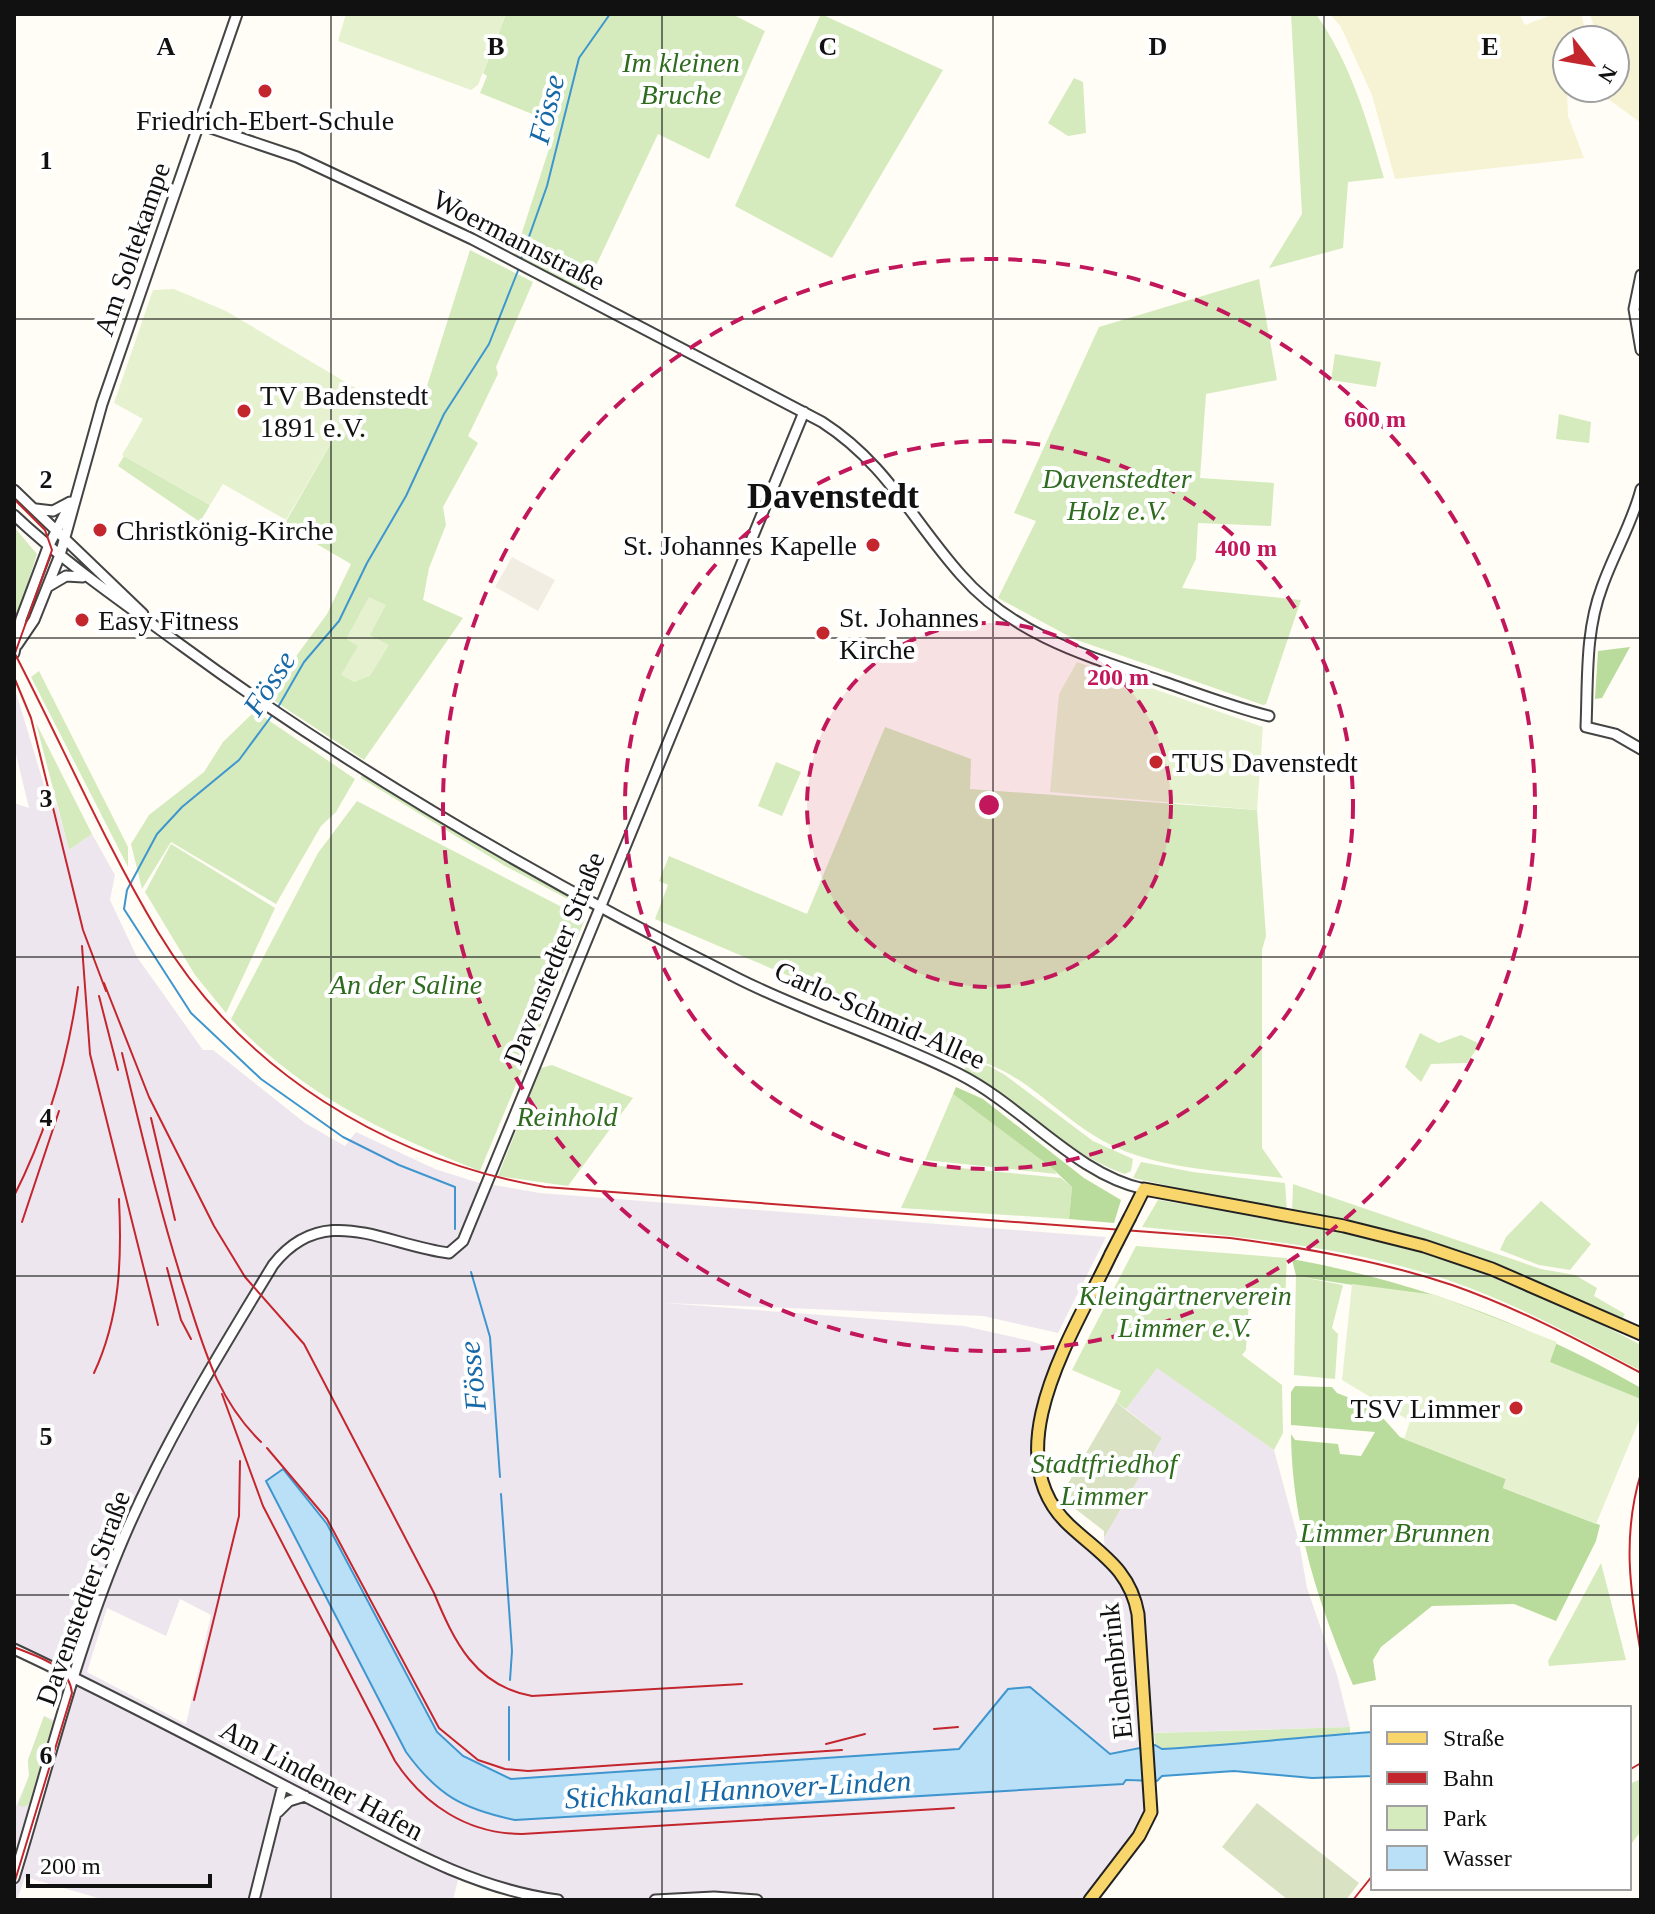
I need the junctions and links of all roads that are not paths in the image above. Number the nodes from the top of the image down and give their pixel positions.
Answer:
1 (237, 14) edge
2 (199, 124) junction
3 (1641, 275) edge
4 (1641, 350) edge
5 (807, 414) junction
6 (1641, 489) edge
7 (14, 490) edge
8 (73, 500) junction
9 (32, 507) junction
10 (14, 515) edge
11 (56, 531) junction
12 (64, 539) junction
13 (48, 547) junction
14 (60, 555) junction
15 (86, 577) junction
16 (47, 589) junction
17 (147, 620) junction
18 (15, 649) edge
19 (1269, 716) dead end
20 (1641, 749) edge
21 (599, 905) junction
22 (1144, 1189) junction
23 (1641, 1334) edge
24 (14, 1649) edge
25 (74, 1677) junction
26 (283, 1785) junction
27 (305, 1796) junction
28 (276, 1814) junction
29 (14, 1878) edge
30 (254, 1900) edge
31 (558, 1900) edge
32 (655, 1900) edge
33 (757, 1900) edge
34 (1090, 1900) edge

1 - 2 street, Am Soltekampe
2 - 5 street, Woermannstraße
2 - 8 street, Am Soltekampe
3 - 4 street
5 - 19 street, Woermannstraße
5 - 21 street, Davenstedter Straße
6 - 20 street
7 - 9 street, Carlo-Schmid-Allee
8 - 9 street
8 - 11 street, Am Soltekampe
8 - 12 street, Am Soltekampe
9 - 11 street, Carlo-Schmid-Allee
10 - 13 street, Carlo-Schmid-Allee
11 - 12 street, Carlo-Schmid-Allee
11 - 13 street, Am Soltekampe
12 - 14 street, Am Soltekampe
12 - 17 street, Carlo-Schmid-Allee
13 - 14 street, Carlo-Schmid-Allee
13 - 18 street, Am Soltekampe
14 - 15 street, Carlo-Schmid-Allee
14 - 16 street, Am Soltekampe
15 - 16 street
15 - 17 street, Carlo-Schmid-Allee
16 - 18 street, Am Soltekampe
17 - 21 street, Carlo-Schmid-Allee
21 - 22 street, Carlo-Schmid-Allee
21 - 25 street, Davenstedter Straße
22 - 23 main road, Carlo-Schmid-Allee
22 - 34 main road, Eichenbrink, bridge
24 - 25 street, Am Lindener Hafen
25 - 26 street, Am Lindener Hafen
25 - 29 street, Davenstedter Straße
26 - 27 street, Am Lindener Hafen
26 - 28 street
27 - 28 street
27 - 31 street, Am Lindener Hafen
28 - 30 street
32 - 33 street

